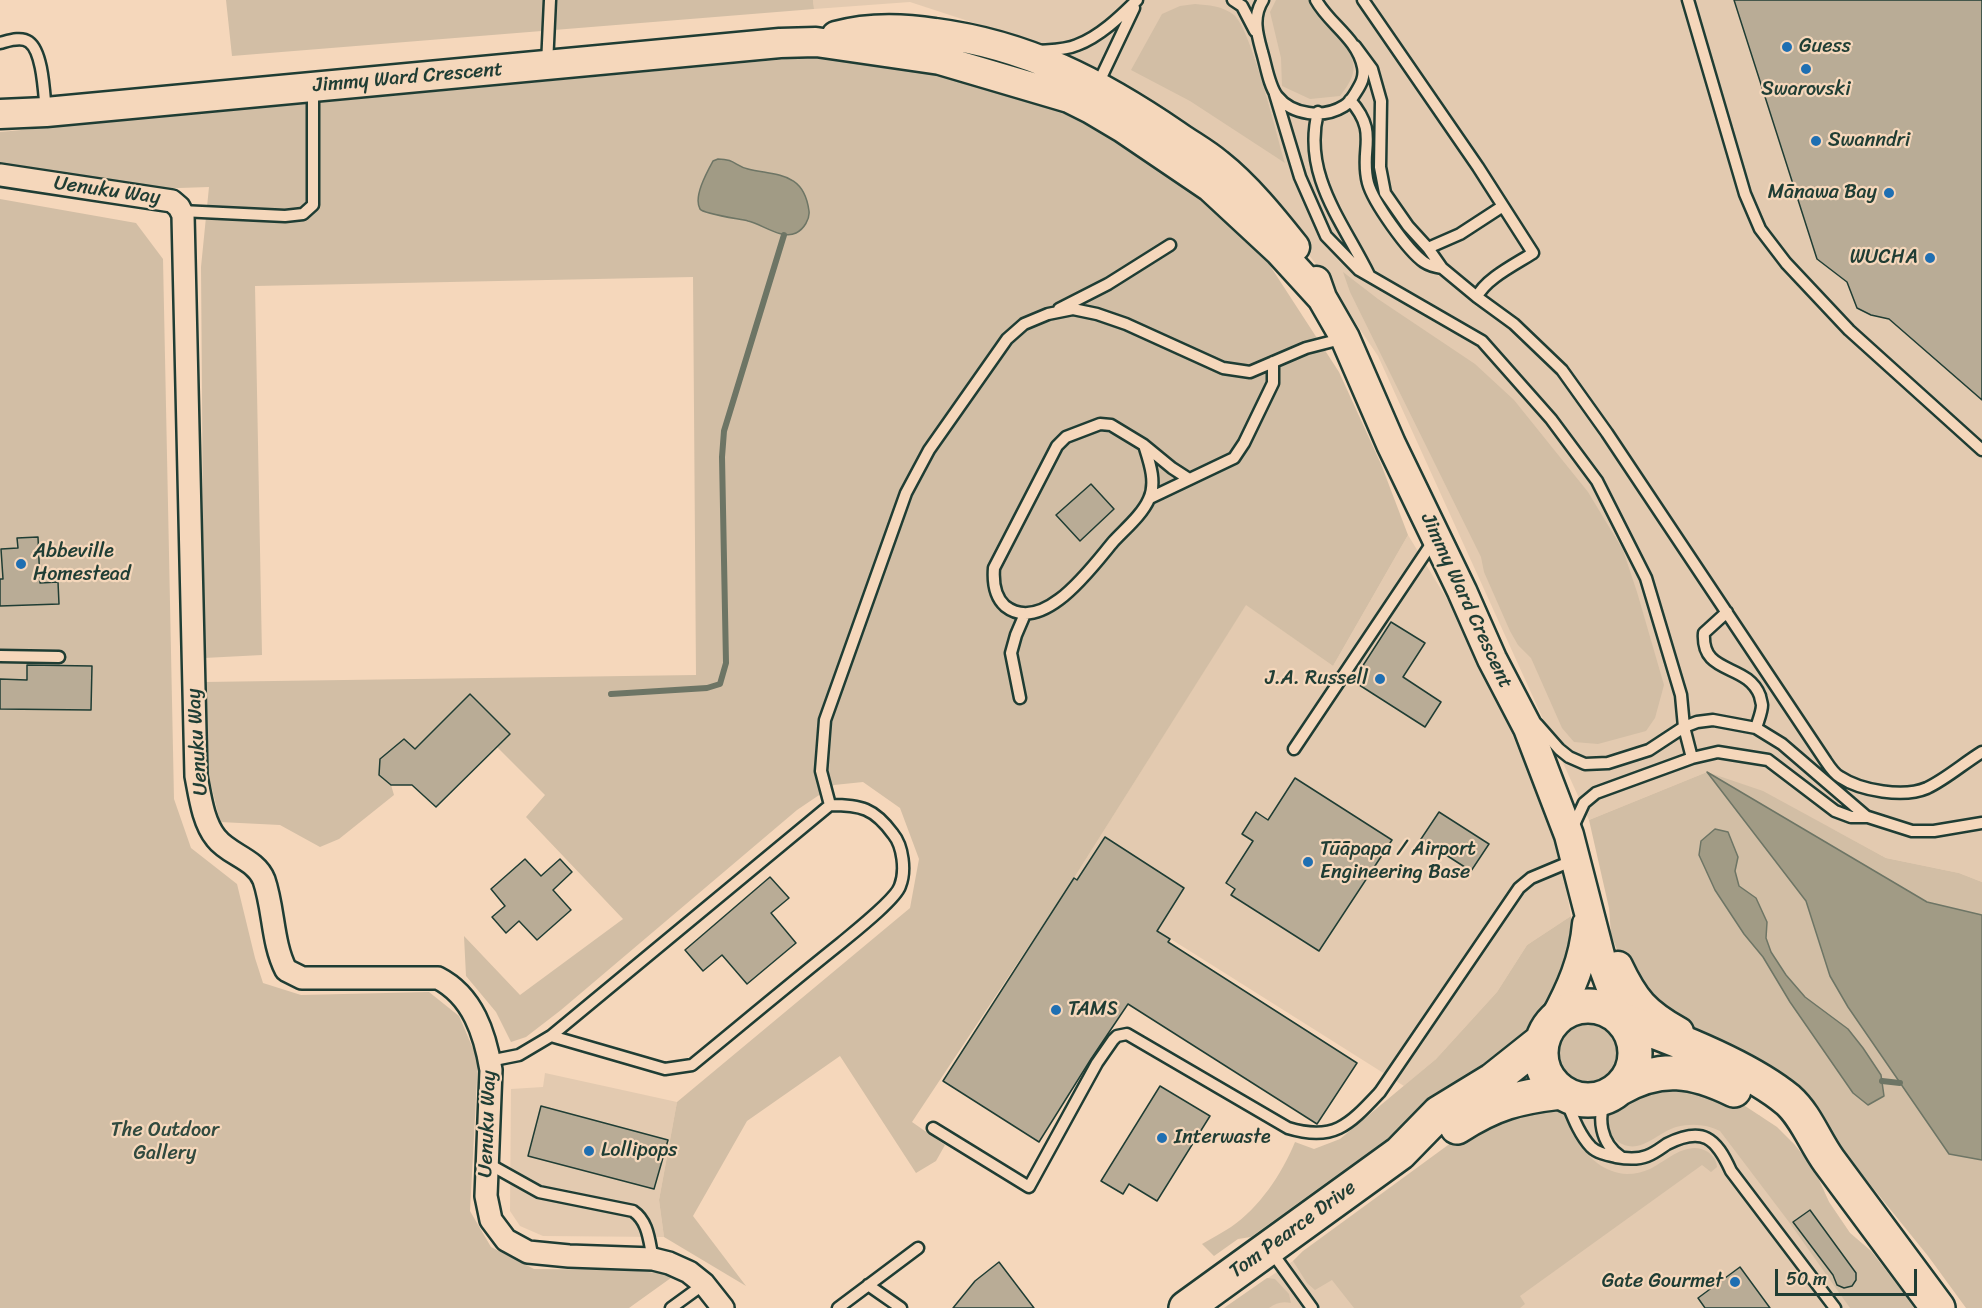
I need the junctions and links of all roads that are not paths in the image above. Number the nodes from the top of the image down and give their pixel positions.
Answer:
1 (550, 0) edge
2 (1138, 0) edge
3 (1233, 0) edge
4 (1263, 0) edge
5 (1316, 0) edge
6 (1363, 0) edge
7 (1688, 0) edge
8 (1258, 36) junction
9 (816, 42) junction
10 (0, 43) edge
11 (1355, 46) junction
12 (1024, 53) junction
13 (547, 65) junction
14 (314, 87) junction
15 (1275, 94) junction
16 (1094, 97) junction
17 (1350, 100) junction
18 (46, 112) junction
19 (1318, 112) junction
20 (0, 114) edge
21 (0, 175) edge
22 (1503, 206) junction
23 (181, 211) junction
24 (1170, 246) dead end
25 (1428, 248) junction
26 (1442, 268) junction
27 (1369, 275) junction
28 (1477, 297) junction
29 (1048, 314) junction
30 (1345, 338) junction
31 (1273, 362) junction
32 (1144, 445) junction
33 (1982, 450) edge
34 (1189, 479) junction
35 (1150, 498) junction
36 (1436, 537) junction
37 (1726, 612) junction
38 (1025, 614) junction
39 (0, 656) edge
40 (59, 657) dead end
41 (1508, 690) junction
42 (1020, 698) dead end
43 (1684, 727) junction
44 (1756, 728) junction
45 (1294, 749) dead end
46 (1982, 752) edge
47 (1692, 758) junction
48 (830, 805) junction
49 (1868, 818) junction
50 (1982, 823) edge
51 (1573, 847) junction
52 (1588, 911) junction
53 (1623, 1020) junction
54 (1548, 1031) junction
55 (551, 1036) junction
56 (489, 1060) junction
57 (1758, 1079) junction
58 (1614, 1092) junction
59 (1562, 1093) junction
60 (933, 1128) dead end
61 (1400, 1153) junction
62 (1827, 1158) junction
63 (1624, 1159) junction
64 (487, 1162) junction
65 (918, 1248) dead end
66 (1269, 1249) junction
67 (653, 1259) junction
68 (704, 1284) junction
69 (868, 1285) junction
70 (671, 1308) edge
71 (723, 1308) edge
72 (838, 1308) edge
73 (901, 1308) edge
74 (1186, 1308) edge
75 (1312, 1308) edge
76 (1835, 1308) edge
77 (1938, 1308) edge

1 - 13 lane
2 - 12 lane
2 - 16 lane
3 - 8 lane
4 - 8 lane
5 - 11 lane
6 - 22 lane
7 - 33 lane
8 - 15 lane
9 - 12 street, Jimmy Ward Crescent
9 - 13 street, Jimmy Ward Crescent
9 - 16 street, Jimmy Ward Crescent
10 - 18 lane
11 - 17 lane
11 - 25 lane
12 - 16 street, Jimmy Ward Crescent
13 - 14 street, Jimmy Ward Crescent
14 - 18 street, Jimmy Ward Crescent
14 - 23 lane
15 - 19 lane
15 - 27 lane
16 - 30 street, Jimmy Ward Crescent
17 - 19 lane
17 - 26 lane
18 - 20 street, Jimmy Ward Crescent
19 - 27 lane
21 - 23 street, Uenuku Way
22 - 25 lane
22 - 28 lane
23 - 56 street, Uenuku Way
24 - 29 lane
25 - 26 lane
26 - 28 lane
27 - 43 lane
28 - 37 lane
29 - 31 lane
29 - 48 lane
30 - 31 lane
30 - 36 street, Jimmy Ward Crescent
31 - 34 lane
32 - 34 lane
32 - 35 lane
32 - 38 lane
34 - 35 lane
35 - 38 lane
36 - 41 street, Jimmy Ward Crescent
36 - 45 lane
37 - 44 lane
37 - 46 lane
38 - 42 lane
39 - 40 lane
41 - 43 lane
41 - 51 street, Jimmy Ward Crescent
43 - 44 lane
43 - 47 lane
44 - 49 lane
47 - 49 lane
47 - 51 lane
48 - 55 lane
48 - 55 lane
49 - 50 lane
51 - 52 street, Jimmy Ward Crescent
51 - 60 lane
52 - 53 street, Jimmy Ward Crescent
52 - 54 street, Jimmy Ward Crescent
52 - 57 street
53 - 54 main road
53 - 57 main road
53 - 58 main road
54 - 59 main road
54 - 61 main road, Tom Pearce Drive
55 - 56 lane
56 - 64 street, Uenuku Way
57 - 62 main road
58 - 59 main road
58 - 62 main road
58 - 63 lane
59 - 61 main road, Tom Pearce Drive
59 - 63 lane
61 - 66 main road, Tom Pearce Drive
62 - 77 main road
63 - 76 lane
64 - 67 lane
64 - 67 street, Uenuku Way
65 - 69 lane
66 - 74 main road, Tom Pearce Drive
66 - 75 lane
67 - 68 street, Uenuku Way
68 - 70 lane
68 - 71 street, Uenuku Way
69 - 72 lane
69 - 73 lane

